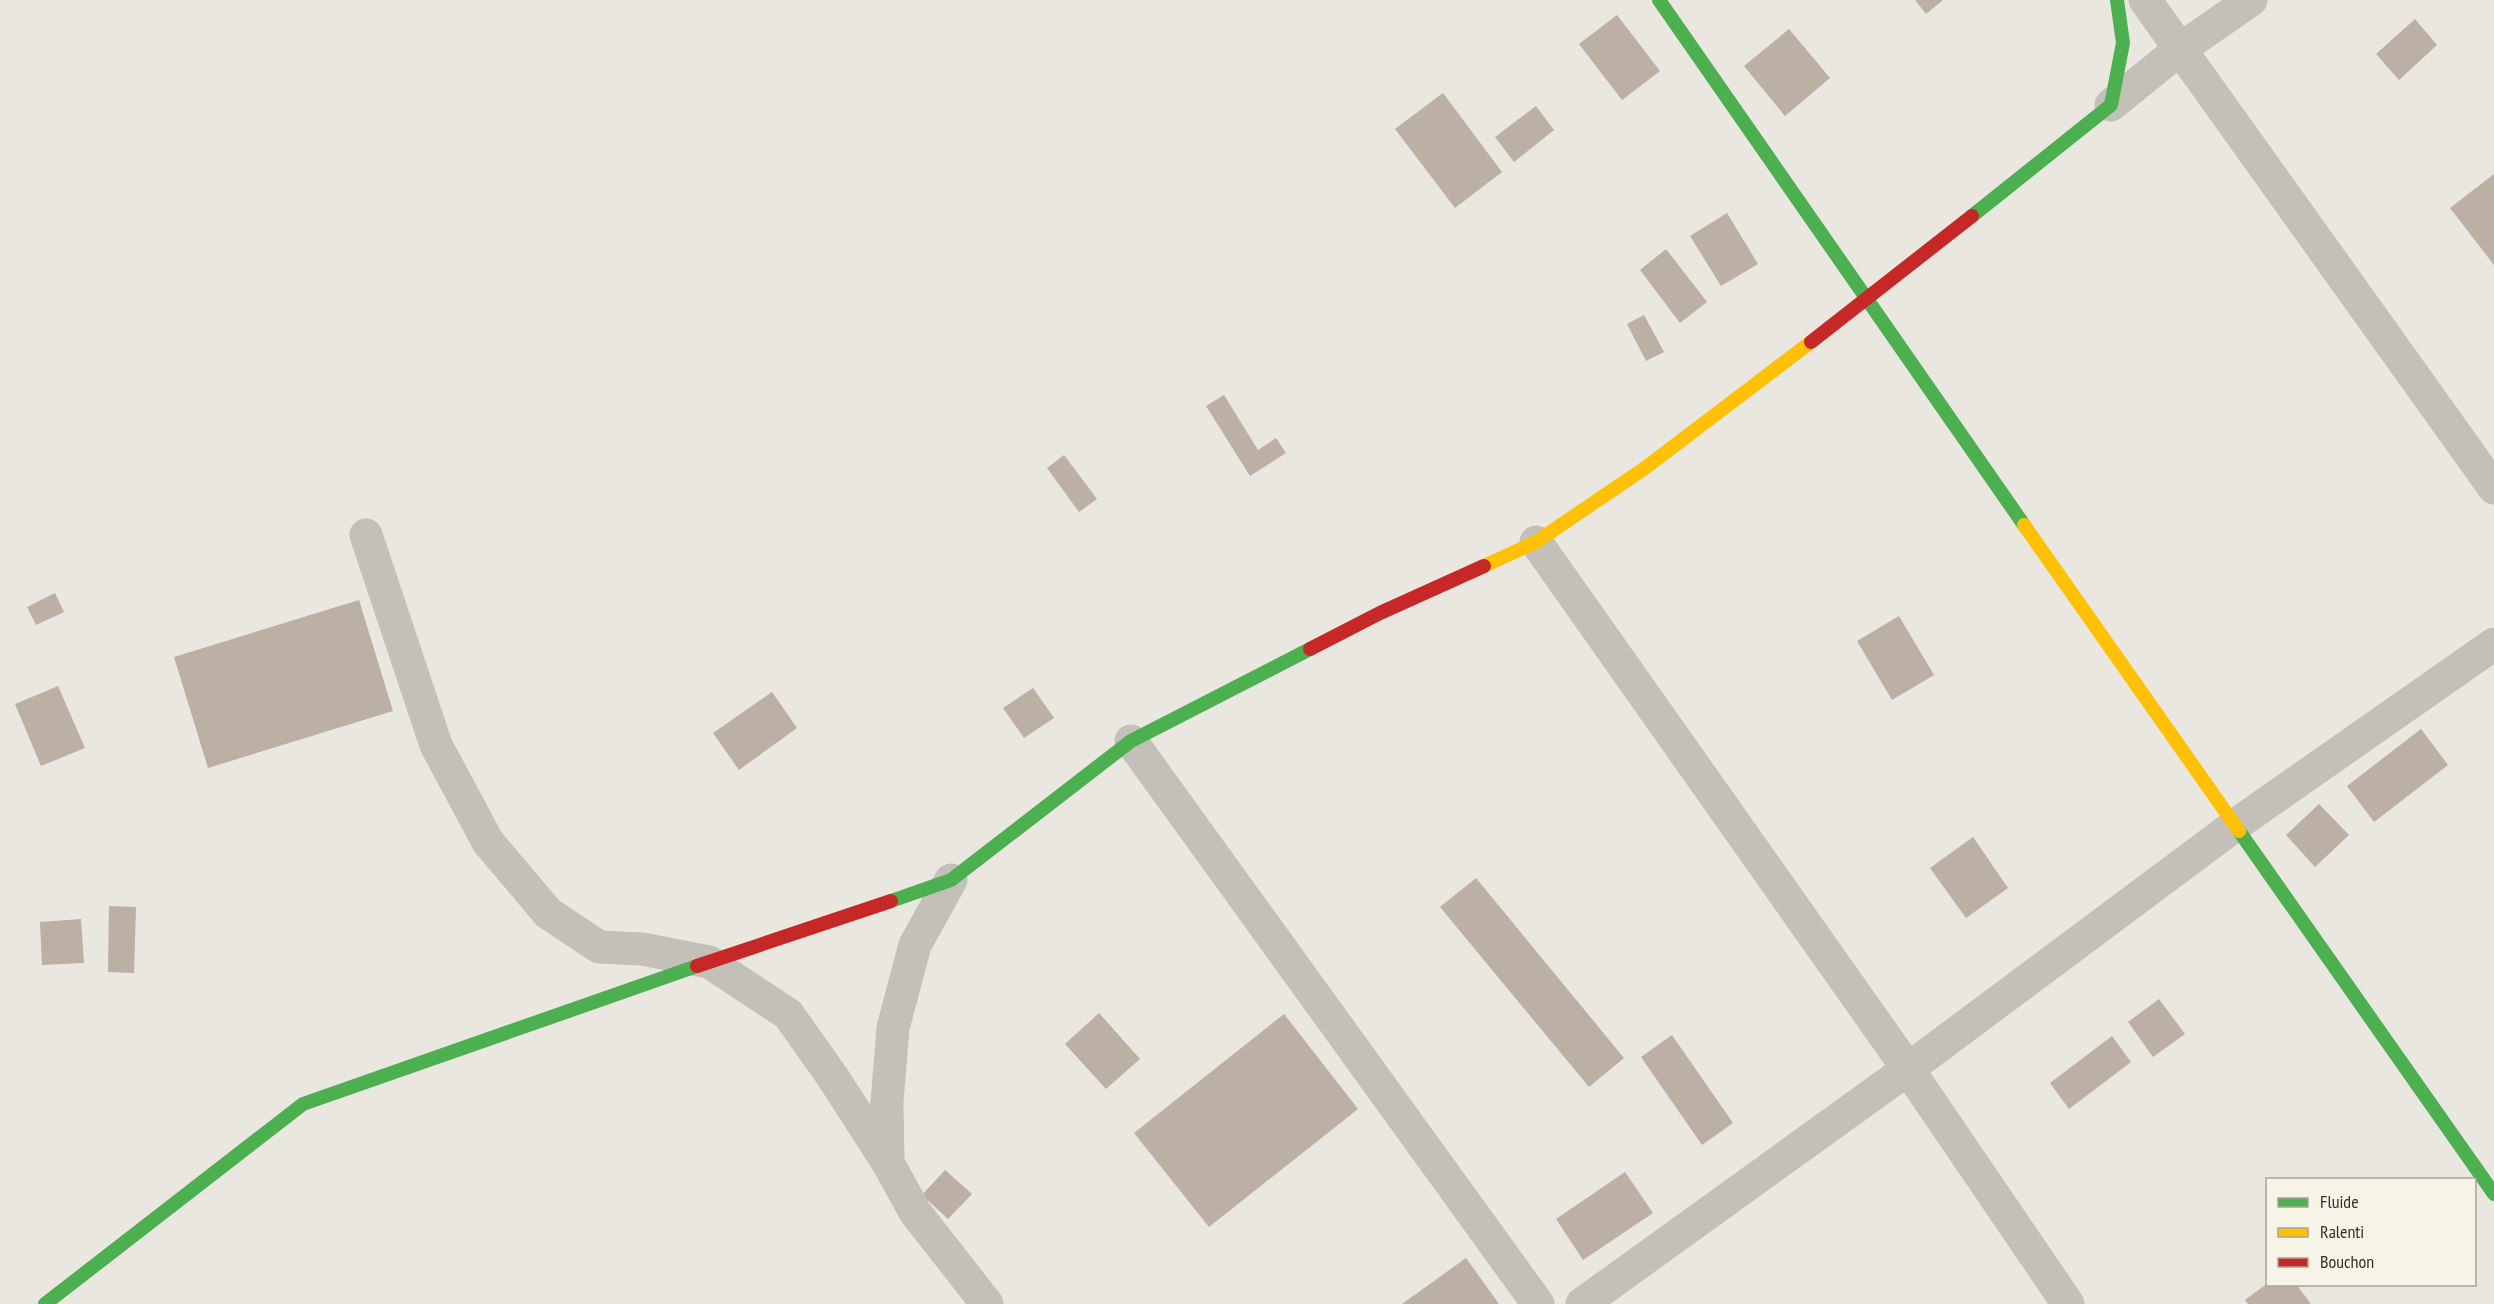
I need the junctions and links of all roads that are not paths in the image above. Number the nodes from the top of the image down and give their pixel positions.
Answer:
1 (1659, 0) edge
2 (2117, 0) edge
3 (2145, 0) edge
4 (2251, 0) edge
5 (2180, 50) junction
6 (2111, 105) junction
7 (1866, 301) junction
8 (2494, 488) edge
9 (366, 536) dead end
10 (1536, 542) junction
11 (2494, 645) edge
12 (1131, 741) junction
13 (2234, 826) junction
14 (951, 880) junction
15 (709, 962) junction
16 (1908, 1069) junction
17 (888, 1163) junction
18 (2494, 1194) edge
19 (45, 1304) edge
20 (987, 1304) edge
21 (1538, 1304) edge
22 (1582, 1304) edge
23 (2068, 1304) edge

1 - 7 street
2 - 6 street
3 - 5 street
4 - 5 street
5 - 6 street
5 - 8 street
6 - 7 street
7 - 10 street
7 - 13 street
9 - 15 street
10 - 12 street
10 - 16 street
11 - 13 street
12 - 14 street
12 - 21 street
13 - 16 street
13 - 18 street
14 - 15 street
14 - 17 street
15 - 17 street
15 - 19 street
16 - 22 street
16 - 23 street
17 - 20 street

